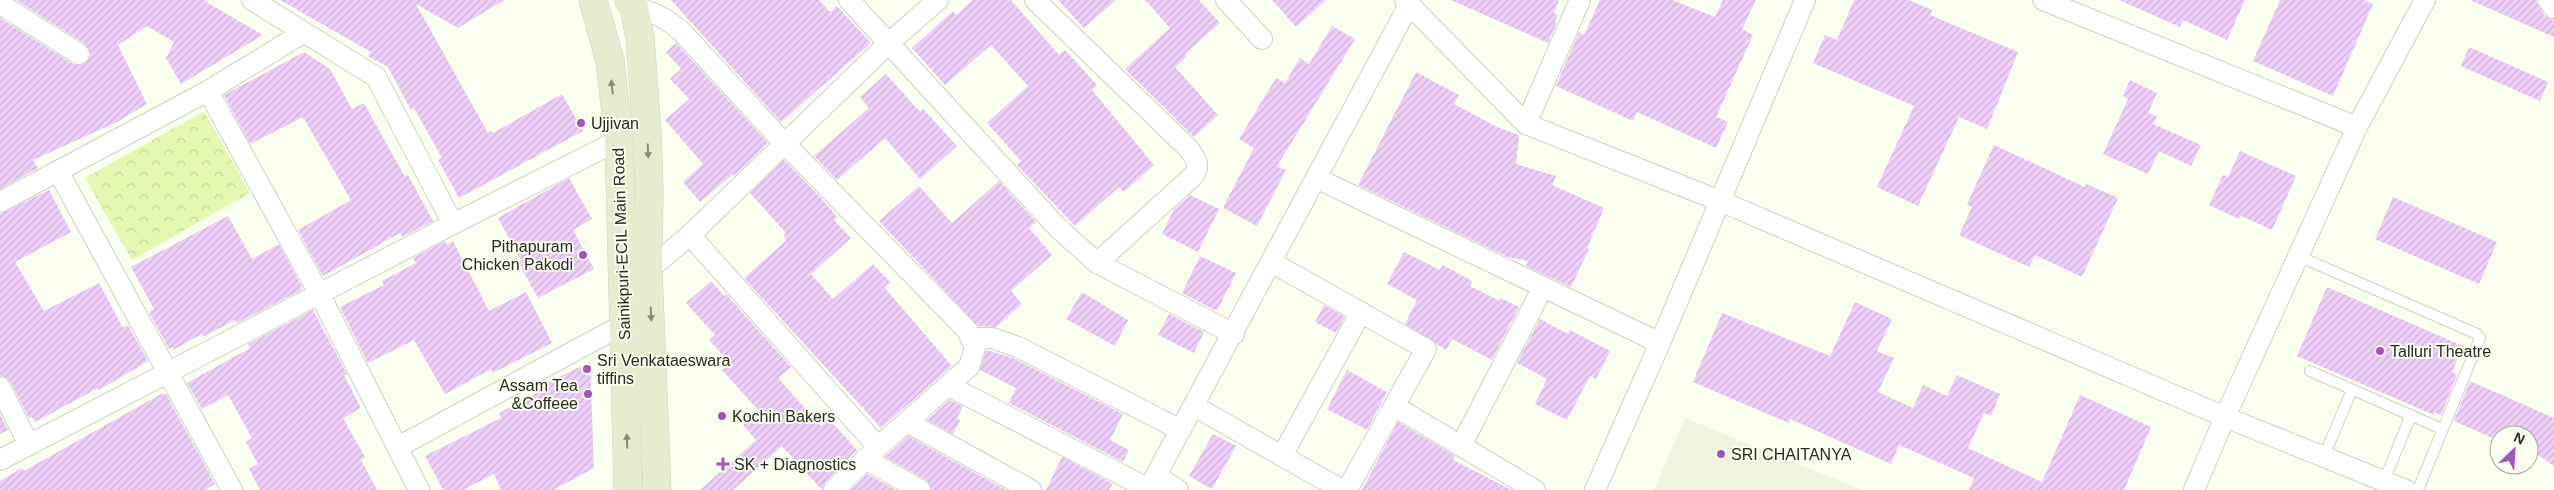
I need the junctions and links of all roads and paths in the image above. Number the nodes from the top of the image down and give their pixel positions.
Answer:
1 (252, 0) edge
2 (593, 0) edge
3 (849, 0) edge
4 (938, 0) edge
5 (1035, 0) edge
6 (1226, 0) edge
7 (1580, 0) edge
8 (1805, 0) edge
9 (2043, 0) edge
10 (2425, 0) edge
11 (2548, 0) edge
12 (1407, 2) edge
13 (0, 4) edge
14 (631, 4) edge
15 (2554, 8) edge
16 (303, 33) junction
17 (1262, 39) dead end
18 (890, 42) junction
19 (78, 54) dead end
20 (208, 91) junction
21 (1526, 124) junction
22 (2357, 127) junction
23 (618, 140) junction
24 (785, 144) junction
25 (58, 171) junction
26 (1316, 178) junction
27 (1720, 201) junction
28 (0, 202) edge
29 (452, 224) junction
30 (690, 235) junction
31 (2298, 256) junction
32 (1271, 262) junction
33 (1097, 263) junction
34 (648, 271) junction
35 (1543, 287) junction
36 (623, 289) junction
37 (320, 295) junction
38 (1361, 312) junction
39 (624, 324) junction
40 (1234, 334) junction
41 (971, 338) junction
42 (1660, 343) junction
43 (2310, 371) dead end
44 (167, 373) junction
45 (949, 386) junction
46 (0, 387) edge
47 (2352, 390) junction
48 (1194, 406) junction
49 (1394, 406) junction
50 (2411, 415) junction
51 (2225, 417) junction
52 (907, 422) junction
53 (2442, 429) junction
54 (1180, 430) junction
55 (30, 445) junction
56 (1461, 446) junction
57 (398, 447) junction
58 (872, 453) junction
59 (1282, 456) junction
60 (2324, 456) junction
61 (0, 460) edge
62 (2384, 481) junction
63 (1151, 485) edge
64 (232, 490) edge
65 (419, 490) edge
66 (628, 490) edge
67 (657, 490) edge
68 (834, 490) edge
69 (920, 490) edge
70 (1031, 490) edge
71 (1178, 490) edge
72 (1342, 490) edge
73 (1347, 490) edge
74 (1535, 490) edge
75 (1595, 490) edge
76 (2194, 490) edge
77 (2406, 490) edge
78 (2418, 490) edge

1 - 16 street
23 -> 2 main road, Sainikpuri-ECIL Main Road
3 - 18 street
4 - 18 street
5 - 33 street
6 - 17 street
7 - 21 street
8 - 27 street
9 - 22 street
10 - 22 street
11 - 15 street
12 - 21 street
12 - 26 street
13 - 19 street
14 - 24 street
14 -> 34 main road, Sainikpuri-ECIL Main Road
16 - 20 street
16 - 29 street
18 - 24 street
18 - 33 street
20 - 25 street
20 - 37 street
21 - 27 street
22 - 31 street
23 - 29 street
23 - 36 main road, Sainikpuri-ECIL Main Road
24 - 30 street
24 - 41 street
25 - 28 street
25 - 44 street
26 - 32 street
26 - 35 street
27 - 42 street
27 - 51 street
29 - 37 street
30 - 34 street
30 - 58 street
31 - 51 street
31 - 53 lane
32 - 38 street
32 - 40 street
33 - 40 street
34 - 36 street
34 -> 67 main road, Sainikpuri-ECIL Main Road
35 - 42 street
35 - 56 street
36 - 39 main road, Sainikpuri-ECIL Main Road
37 - 44 street
37 - 57 street
38 - 49 street
38 - 59 street
39 - 57 street
66 -> 39 main road, Sainikpuri-ECIL Main Road
40 - 48 street
41 - 45 street
41 - 54 street
42 - 75 street
43 - 47 lane
44 - 55 street
44 - 64 street
45 - 52 street
45 - 63 street
46 - 55 street
47 - 50 lane
47 - 60 lane
48 - 54 street
48 - 59 street
49 - 56 street
49 - 73 street
50 - 53 lane
50 - 62 lane
51 - 60 street
51 - 76 street
52 - 58 street
52 - 70 street
53 - 78 lane
54 - 63 street
55 - 61 street
56 - 74 street
57 - 65 street
58 - 68 street
58 - 69 street
59 - 72 street
60 - 62 street
62 - 77 street
63 - 71 street

